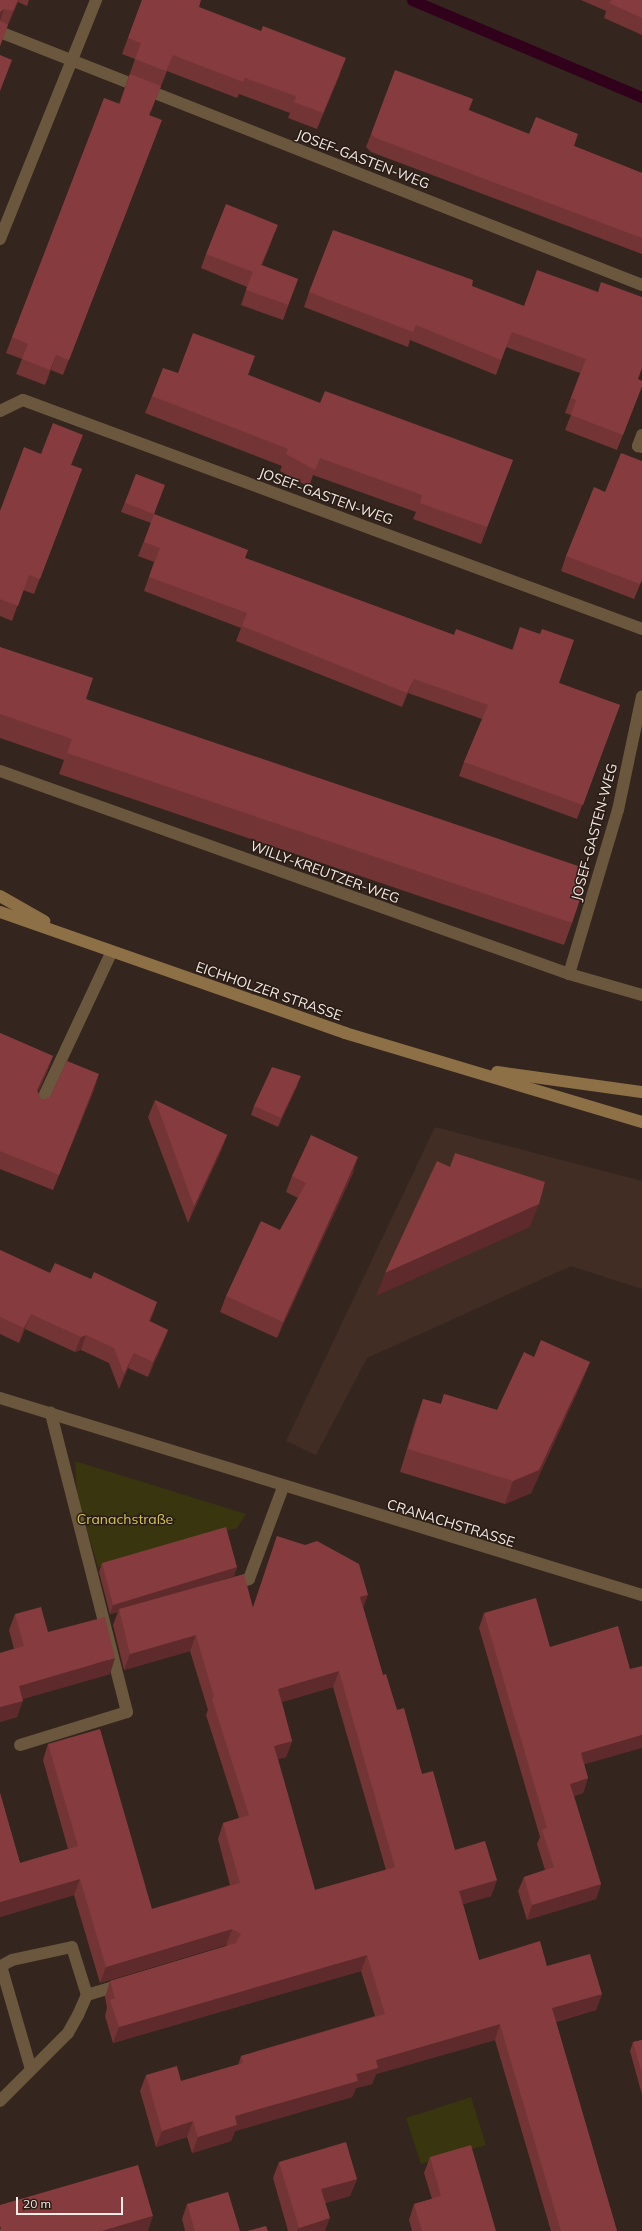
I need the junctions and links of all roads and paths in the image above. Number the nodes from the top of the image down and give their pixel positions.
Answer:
1 (96, 0) edge
2 (0, 32) edge
3 (72, 62) junction
4 (0, 239) edge
5 (642, 285) edge
6 (0, 411) edge
7 (642, 434) edge
8 (642, 447) edge
9 (642, 628) edge
10 (642, 696) edge
11 (0, 771) edge
12 (0, 896) edge
13 (0, 912) edge
14 (70, 935) junction
15 (112, 952) junction
16 (569, 974) junction
17 (642, 995) edge
18 (461, 1068) junction
19 (642, 1092) edge
20 (38, 1109) edge
21 (642, 1122) edge
22 (0, 1398) edge
23 (51, 1413) junction
24 (282, 1487) junction
25 (219, 1588) edge
26 (642, 1595) edge
27 (20, 1745) dead end
28 (139, 1979) edge
29 (88, 1995) junction
30 (31, 2069) junction
31 (0, 2101) edge

1 - 3 street
2 - 3 street, JOSEF-GASTEN-WEG
3 - 4 street
3 - 5 street, JOSEF-GASTEN-WEG
6 - 9 street, JOSEF-GASTEN-WEG
7 - 8 street
10 - 16 street, JOSEF-GASTEN-WEG
11 - 16 street, WILLY-KREUTZER-WEG
12 - 14 main road, EICHHOLZER STRASSE
13 - 14 main road, EICHHOLZER STRASSE
14 - 15 main road, EICHHOLZER STRASSE
15 - 18 main road, EICHHOLZER STRASSE
15 - 20 street
16 - 17 street, WILLY-KREUTZER-WEG
18 - 19 main road, EICHHOLZER STRASSE
18 - 21 main road, EICHHOLZER STRASSE
22 - 23 street, CRANACHSTRASSE
23 - 24 street, CRANACHSTRASSE
23 - 27 street
24 - 25 street
24 - 26 street, CRANACHSTRASSE
28 - 29 street
29 - 30 street
29 - 30 street
30 - 31 street

